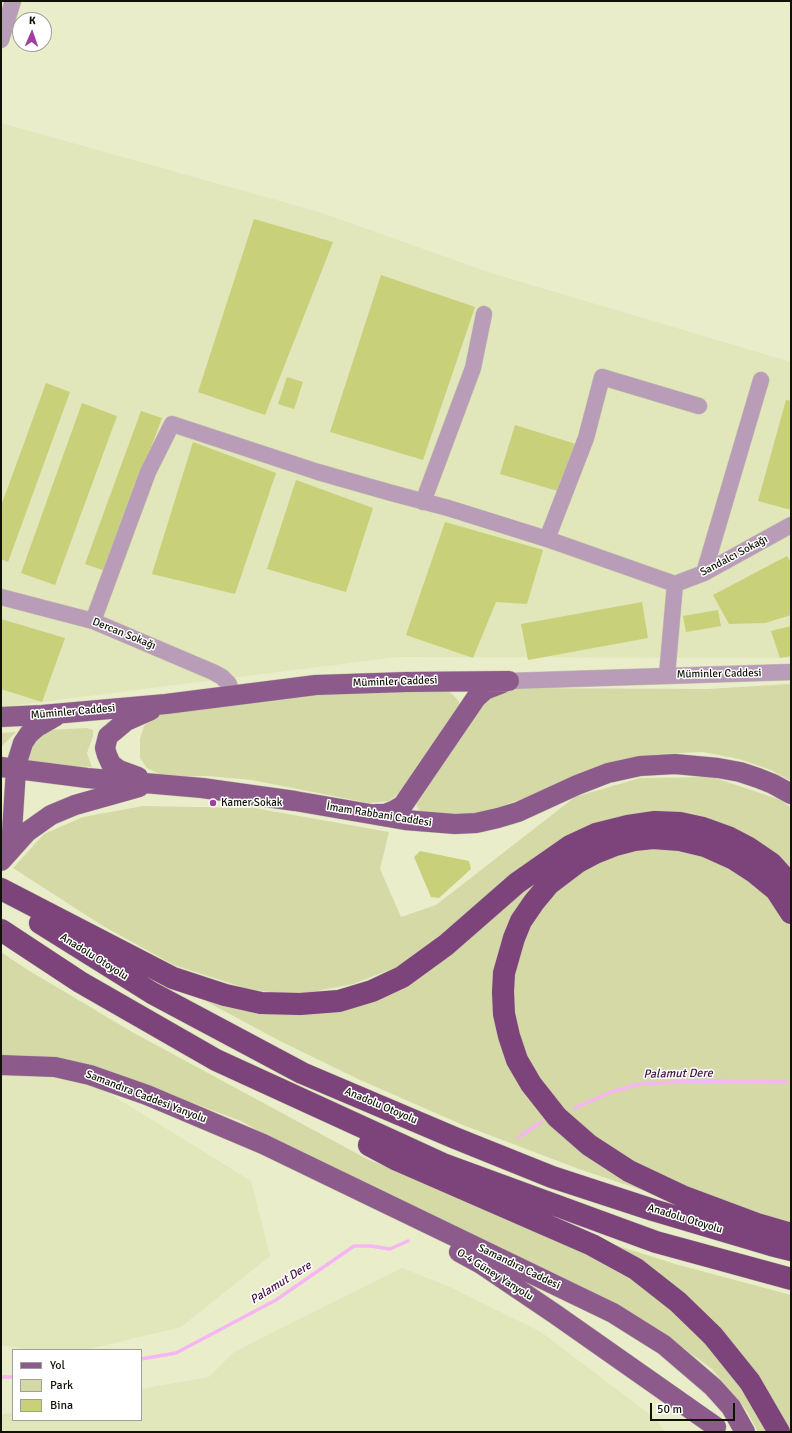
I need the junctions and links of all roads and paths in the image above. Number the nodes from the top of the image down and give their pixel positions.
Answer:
1 (14, 1) edge
2 (1, 40) edge
3 (484, 314) dead end
4 (761, 380) dead end
5 (700, 406) dead end
6 (423, 502) junction
7 (791, 525) edge
8 (546, 539) junction
9 (704, 573) junction
10 (675, 584) junction
11 (1, 597) edge
12 (93, 621) junction
13 (791, 672) edge
14 (667, 675) junction
15 (444, 681) junction
16 (509, 681) junction
17 (232, 697) junction
18 (166, 704) junction
19 (468, 709) junction
20 (61, 713) junction
21 (1, 717) edge
22 (9, 768) edge
23 (157, 784) junction
24 (410, 794) junction
25 (791, 794) edge
26 (1, 799) edge
27 (366, 814) junction
28 (434, 823) junction
29 (12, 832) junction
30 (2, 860) edge
31 (791, 885) edge
32 (1, 889) edge
33 (1, 897) edge
34 (791, 913) edge
35 (1, 930) edge
36 (216, 1060) junction
37 (1, 1065) edge
38 (263, 1144) junction
39 (791, 1234) edge
40 (791, 1250) edge
41 (791, 1279) edge
42 (716, 1427) dead end
43 (745, 1432) edge
44 (779, 1432) edge

1 - 2 street
3 - 6 street
4 - 9 street
5 - 8 street
6 - 8 street
6 - 12 street
7 - 9 street, Sandalcı Sokağı
8 - 10 street
9 - 10 street, Sandalcı Sokağı
10 - 14 street
11 - 12 street, Dercan Sokağı
12 - 17 street, Dercan Sokağı
13 - 14 street, Müminler Caddesi
14 - 16 street, Müminler Caddesi
15 - 16 main road, Müminler Caddesi
15 - 17 main road, Müminler Caddesi
15 - 19 main road
16 - 19 main road
17 - 18 main road, Müminler Caddesi
18 - 20 main road, Müminler Caddesi
18 - 23 main road
19 - 24 main road
20 - 21 main road, Müminler Caddesi
20 - 22 main road
22 - 23 main road, İmam Rabbani Caddesi
22 - 29 main road
23 - 27 main road, İmam Rabbani Caddesi
23 - 30 main road
24 - 27 main road
24 - 28 main road
25 - 28 main road, İmam Rabbani Caddesi
26 - 29 main road
27 - 28 main road, İmam Rabbani Caddesi
29 - 30 main road
31 - 32 highway
33 - 40 highway, Anadolu Otoyolu
34 - 39 highway
35 - 36 highway
36 - 41 highway
36 - 44 highway
37 - 38 main road, Samandıra Caddesi Yanyolu
38 - 42 main road, O-4 Güney Yanyolu
38 - 43 main road, Samandıra Caddesi

